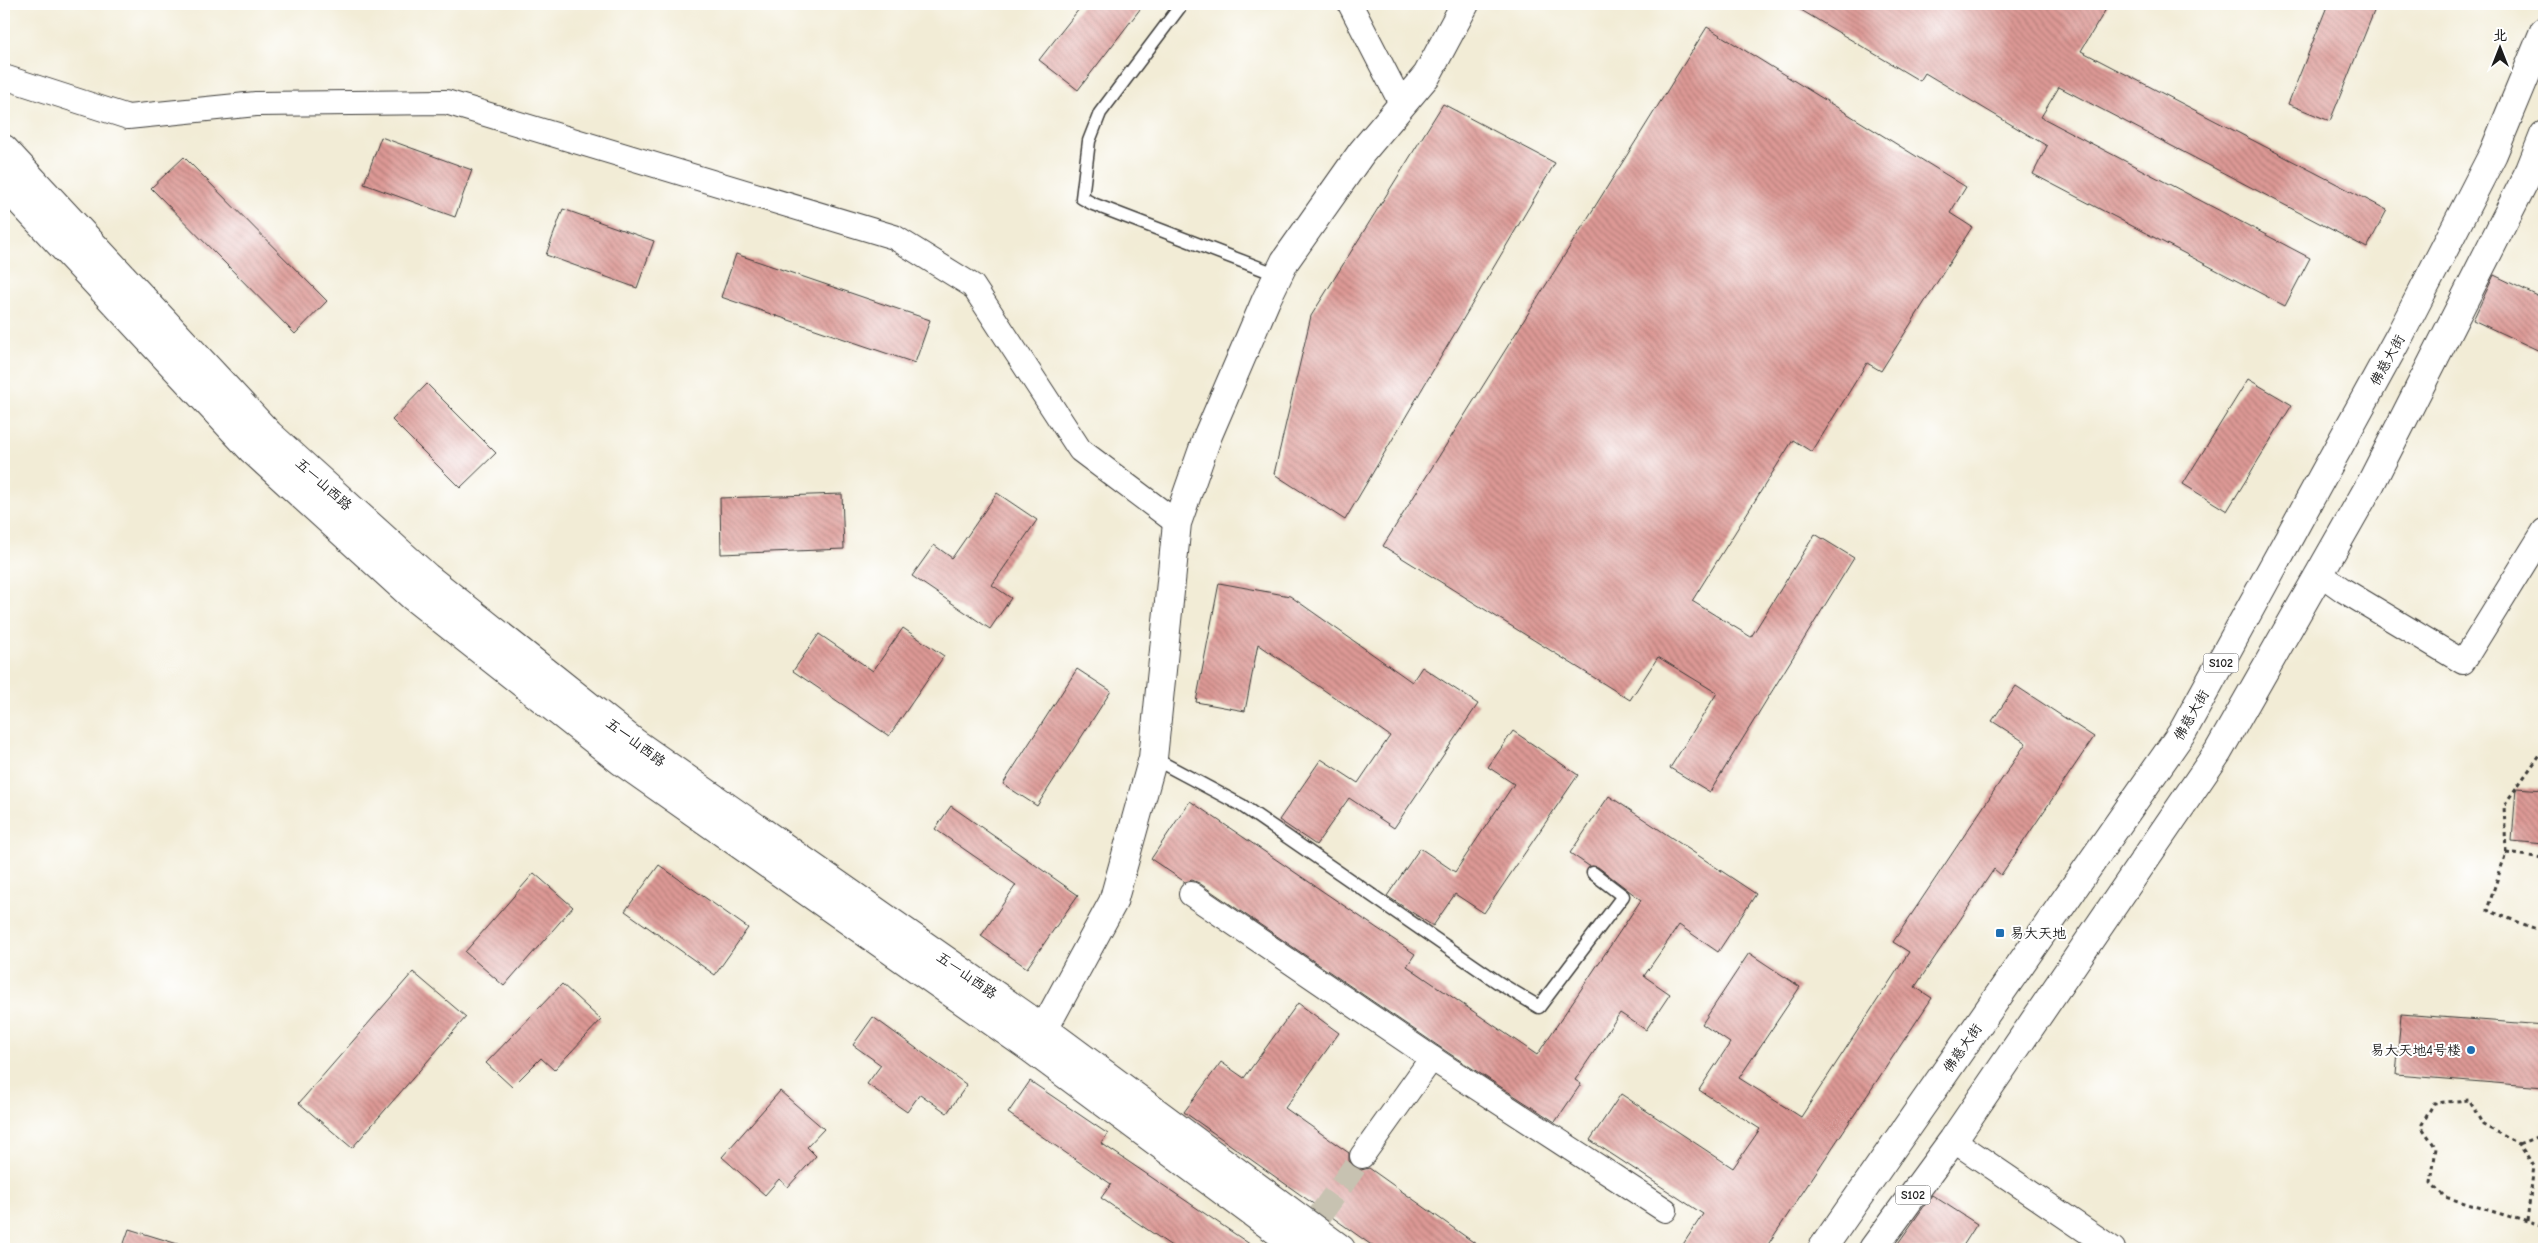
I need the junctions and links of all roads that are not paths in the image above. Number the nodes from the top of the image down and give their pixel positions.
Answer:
1 (1182, 4) edge
2 (1350, 4) edge
3 (1465, 4) edge
4 (2544, 31) edge
5 (4, 77) edge
6 (1402, 105) junction
7 (2544, 135) edge
8 (4, 149) edge
9 (4, 184) edge
10 (1278, 275) junction
11 (1177, 523) junction
12 (2544, 531) edge
13 (2319, 573) junction
14 (1153, 758) junction
15 (1593, 873) dead end
16 (1191, 894) dead end
17 (1037, 1038) junction
18 (1432, 1058) junction
19 (1953, 1140) junction
20 (1362, 1156) tunnel mouth
21 (1665, 1210) dead end
22 (1311, 1230) edge
23 (1341, 1249) edge
24 (1822, 1249) edge
25 (1873, 1249) edge
26 (2113, 1249) edge

1 - 10 lane
2 - 6 street
3 - 6 main road
4 - 24 main road, 佛慈大街 / S102
5 - 11 street
6 - 10 main road
7 - 13 main road, S102
8 - 17 main road, 五一山西路
9 - 17 main road, 五一山西路
10 - 11 main road
11 - 14 main road
12 - 13 street
13 - 19 main road, S102
14 - 15 lane
14 - 17 main road
16 - 18 street
17 - 22 main road, 五一山西路
18 - 20 street
18 - 21 street
19 - 25 main road, S102
19 - 26 street
22 - 23 main road, 五一山西路

